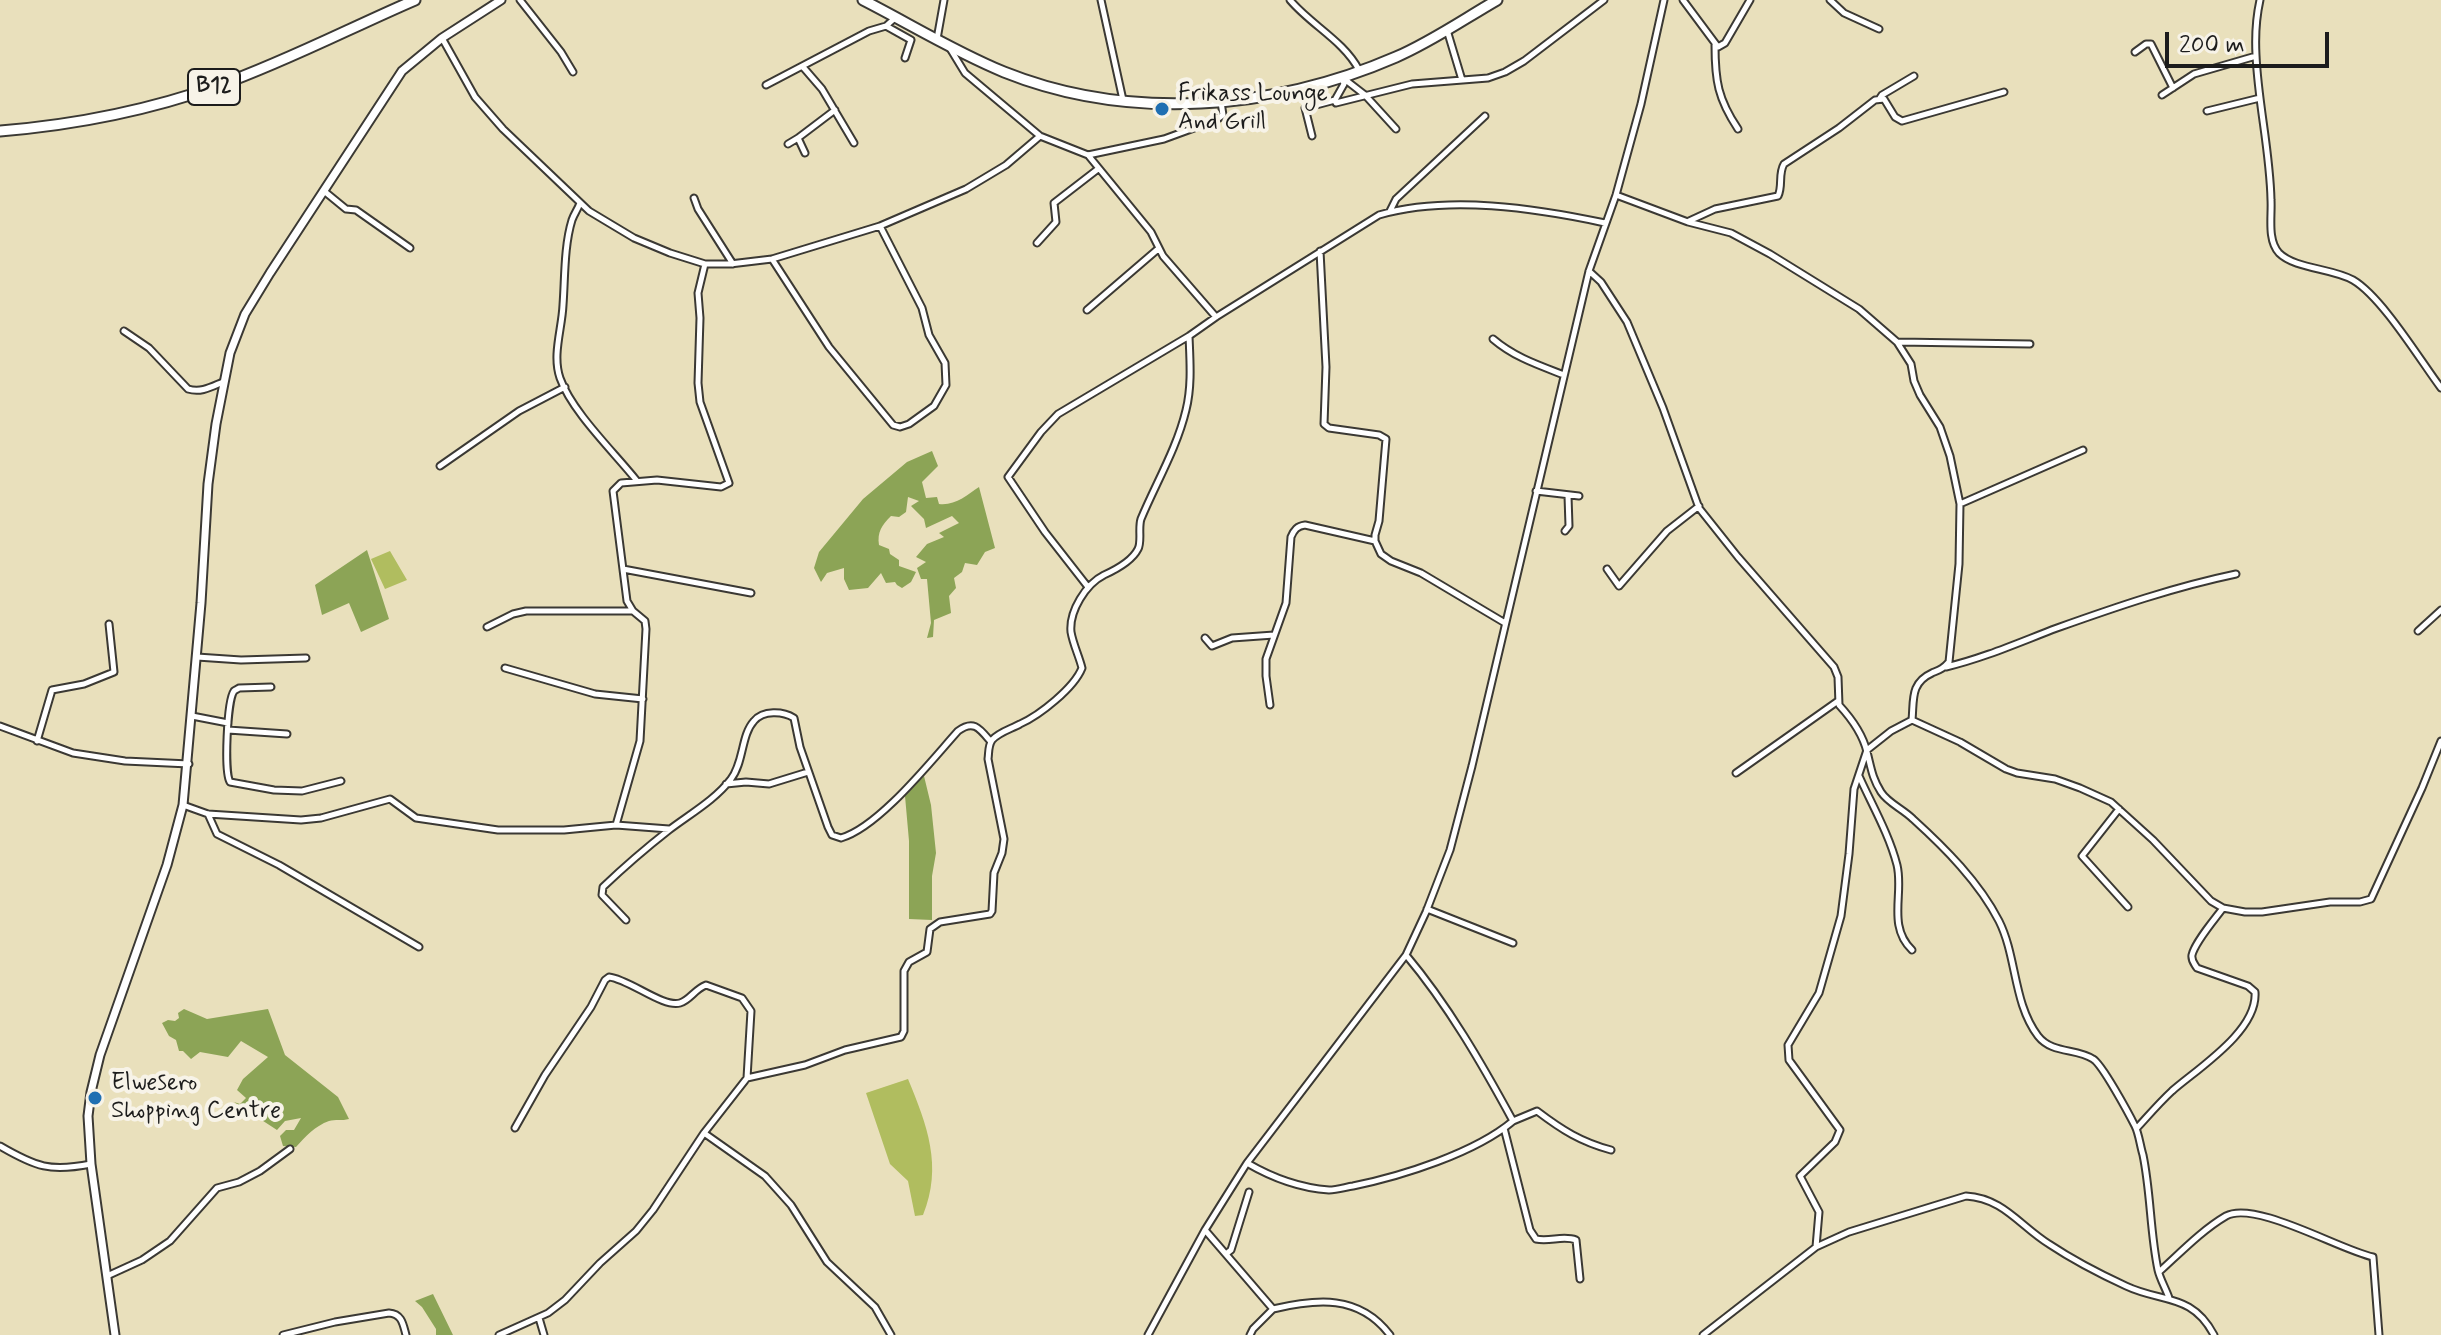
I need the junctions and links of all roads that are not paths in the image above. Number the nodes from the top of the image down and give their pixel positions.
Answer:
1 (415, 0) edge
2 (501, 0) edge
3 (520, 0) edge
4 (944, 0) edge
5 (1101, 0) edge
6 (1290, 0) edge
7 (1497, 0) edge
8 (1604, 0) edge
9 (1664, 0) edge
10 (1683, 0) edge
11 (1750, 0) edge
12 (1830, 0) edge
13 (2260, 0) edge
14 (869, 1) edge
15 (896, 17) junction
16 (886, 26) junction
17 (1446, 29) junction
18 (1879, 29) dead end
19 (442, 38) junction
20 (937, 39) junction
21 (948, 45) junction
22 (1715, 45) junction
23 (2135, 52) dead end
24 (2256, 56) junction
25 (905, 58) dead end
26 (803, 67) junction
27 (1360, 71) junction
28 (573, 72) dead end
29 (1914, 76) dead end
30 (1342, 77) junction
31 (1462, 80) junction
32 (766, 85) dead end
33 (2173, 88) junction
34 (2004, 92) dead end
35 (1365, 95) junction
36 (2162, 95) dead end
37 (1880, 98) junction
38 (2261, 98) junction
39 (1335, 100) junction
40 (1123, 101) junction
41 (1221, 102) junction
42 (835, 110) junction
43 (2207, 111) dead end
44 (1485, 116) dead end
45 (1396, 129) dead end
46 (1738, 129) dead end
47 (0, 131) edge
48 (1040, 136) junction
49 (1312, 136) dead end
50 (798, 138) junction
51 (854, 143) dead end
52 (788, 144) dead end
53 (805, 153) dead end
54 (1088, 155) junction
55 (1098, 169) junction
56 (324, 191) junction
57 (1616, 195) junction
58 (694, 198) dead end
59 (580, 203) junction
60 (1390, 212) junction
61 (1688, 222) junction
62 (1605, 223) junction
63 (880, 226) junction
64 (1037, 243) dead end
65 (410, 248) dead end
66 (1158, 249) junction
67 (1320, 251) junction
68 (772, 259) junction
69 (705, 264) junction
70 (733, 264) junction
71 (1589, 271) junction
72 (1087, 310) dead end
73 (1216, 317) junction
74 (124, 331) dead end
75 (1189, 336) junction
76 (1493, 339) dead end
77 (1897, 342) junction
78 (2030, 344) dead end
79 (1564, 375) junction
80 (223, 382) junction
81 (565, 387) junction
82 (2441, 388) edge
83 (2083, 450) dead end
84 (440, 466) dead end
85 (637, 482) junction
86 (1536, 491) junction
87 (1568, 496) junction
88 (1579, 496) dead end
89 (1960, 504) junction
90 (1699, 506) junction
91 (1565, 531) dead end
92 (1375, 541) junction
93 (623, 569) junction
94 (1607, 569) dead end
95 (2236, 574) dead end
96 (1088, 587) junction
97 (751, 593) dead end
98 (2441, 610) edge
99 (633, 611) junction
100 (1505, 623) junction
101 (109, 624) dead end
102 (487, 627) dead end
103 (2418, 631) dead end
104 (1275, 635) junction
105 (1205, 638) dead end
106 (197, 657) junction
107 (306, 658) dead end
108 (505, 668) dead end
109 (1945, 668) junction
110 (271, 687) dead end
111 (643, 699) junction
112 (1838, 701) junction
113 (1270, 705) dead end
114 (192, 716) junction
115 (1912, 720) junction
116 (0, 726) edge
117 (228, 726) junction
118 (287, 734) dead end
119 (37, 741) junction
120 (2441, 741) edge
121 (991, 742) junction
122 (1867, 750) junction
123 (189, 764) junction
124 (808, 772) junction
125 (1736, 773) dead end
126 (1859, 775) junction
127 (341, 781) dead end
128 (725, 784) junction
129 (183, 805) junction
130 (2119, 809) junction
131 (208, 814) junction
132 (616, 825) junction
133 (670, 829) junction
134 (2128, 907) dead end
135 (2223, 908) junction
136 (1427, 909) junction
137 (626, 920) dead end
138 (1513, 943) dead end
139 (419, 947) dead end
140 (1912, 950) dead end
141 (1406, 955) junction
142 (747, 1078) junction
143 (1513, 1121) junction
144 (515, 1128) dead end
145 (1504, 1128) junction
146 (2137, 1128) junction
147 (704, 1133) junction
148 (0, 1146) edge
149 (290, 1149) dead end
150 (1611, 1150) dead end
151 (1247, 1163) junction
152 (91, 1164) junction
153 (1249, 1192) dead end
154 (1205, 1230) junction
155 (1816, 1247) junction
156 (1226, 1254) junction
157 (2158, 1272) junction
158 (107, 1276) junction
159 (1580, 1279) dead end
160 (2169, 1298) junction
161 (1273, 1309) junction
162 (539, 1318) junction
163 (115, 1335) edge
164 (283, 1335) edge
165 (406, 1335) edge
166 (499, 1335) edge
167 (544, 1335) edge
168 (891, 1335) edge
169 (1148, 1335) edge
170 (1250, 1335) edge
171 (1390, 1335) edge
172 (1703, 1335) edge
173 (2214, 1335) edge
174 (2379, 1335) edge

1 - 47 highway, B12
2 - 19 street
3 - 28 street
4 - 20 street
5 - 40 street
6 - 27 street
7 - 17 highway
8 - 31 street
9 - 57 street
10 - 22 street
11 - 22 street
12 - 18 street
13 - 24 street
14 - 15 highway
15 - 16 street
15 - 20 highway
16 - 25 street
16 - 26 street
17 - 27 highway
17 - 31 street
19 - 56 street
19 - 59 street
20 - 21 highway
21 - 40 highway
21 - 48 street
22 - 46 street
23 - 33 street
24 - 33 street
24 - 38 street
26 - 32 street
26 - 42 street
27 - 30 highway
29 - 37 street
30 - 35 street
30 - 39 street
30 - 41 highway
31 - 35 street
33 - 36 street
34 - 37 street
35 - 39 street
35 - 45 street
37 - 61 street
38 - 43 street
38 - 82 street
39 - 49 street
40 - 41 highway
41 - 54 street
42 - 50 street
42 - 51 street
44 - 60 street
48 - 54 street
48 - 63 street
50 - 52 street
50 - 53 street
54 - 55 street
55 - 64 street
55 - 66 street
56 - 65 street
56 - 80 street
57 - 61 street
57 - 62 street
58 - 70 street
59 - 69 street
59 - 81 street
60 - 62 street
60 - 67 street
61 - 77 street
62 - 71 street
63 - 68 street
63 - 68 street
66 - 72 street
66 - 73 street
67 - 73 street
67 - 92 street
68 - 70 street
69 - 70 street
69 - 85 street
71 - 79 street
71 - 90 street
73 - 75 street
74 - 80 street
75 - 96 street
75 - 96 street
76 - 79 street
77 - 78 street
77 - 89 street
79 - 86 street
80 - 106 street
81 - 84 street
81 - 85 street
83 - 89 street
85 - 93 street
86 - 87 street
86 - 100 street
87 - 88 street
87 - 91 street
89 - 109 street
90 - 94 street
90 - 112 street
92 - 100 street
92 - 104 street
93 - 97 street
93 - 99 street
95 - 109 street
96 - 121 street
98 - 103 street
99 - 102 street
99 - 111 street
100 - 136 street
101 - 119 street
104 - 105 street
104 - 113 street
106 - 107 street
106 - 114 street
108 - 111 street
109 - 115 street
110 - 117 street
111 - 132 street
112 - 122 street
112 - 125 street
114 - 117 street
114 - 123 street
115 - 122 street
115 - 130 street
116 - 119 street
117 - 118 street
117 - 127 street
119 - 123 street
120 - 135 street
121 - 124 street
121 - 142 street
122 - 126 street
122 - 146 street
123 - 129 street
124 - 128 street
124 - 128 street
126 - 140 street
126 - 155 street
128 - 133 street
129 - 131 street
129 - 152 street
130 - 134 street
130 - 135 street
131 - 132 street
131 - 139 street
132 - 133 street
133 - 137 street
135 - 146 street
136 - 138 street
136 - 141 street
141 - 143 street
141 - 151 street
142 - 144 street
142 - 147 street
143 - 145 street
143 - 150 street
145 - 151 street
145 - 159 street
146 - 157 street
147 - 162 street
147 - 168 street
148 - 152 street
149 - 158 street
151 - 154 street
152 - 158 street
153 - 156 street
154 - 156 street
154 - 169 street
155 - 160 street
155 - 172 street
156 - 161 street
157 - 160 street
157 - 174 street
158 - 163 street
160 - 173 street
161 - 170 street
161 - 171 street
162 - 166 street
162 - 167 street
164 - 165 street

